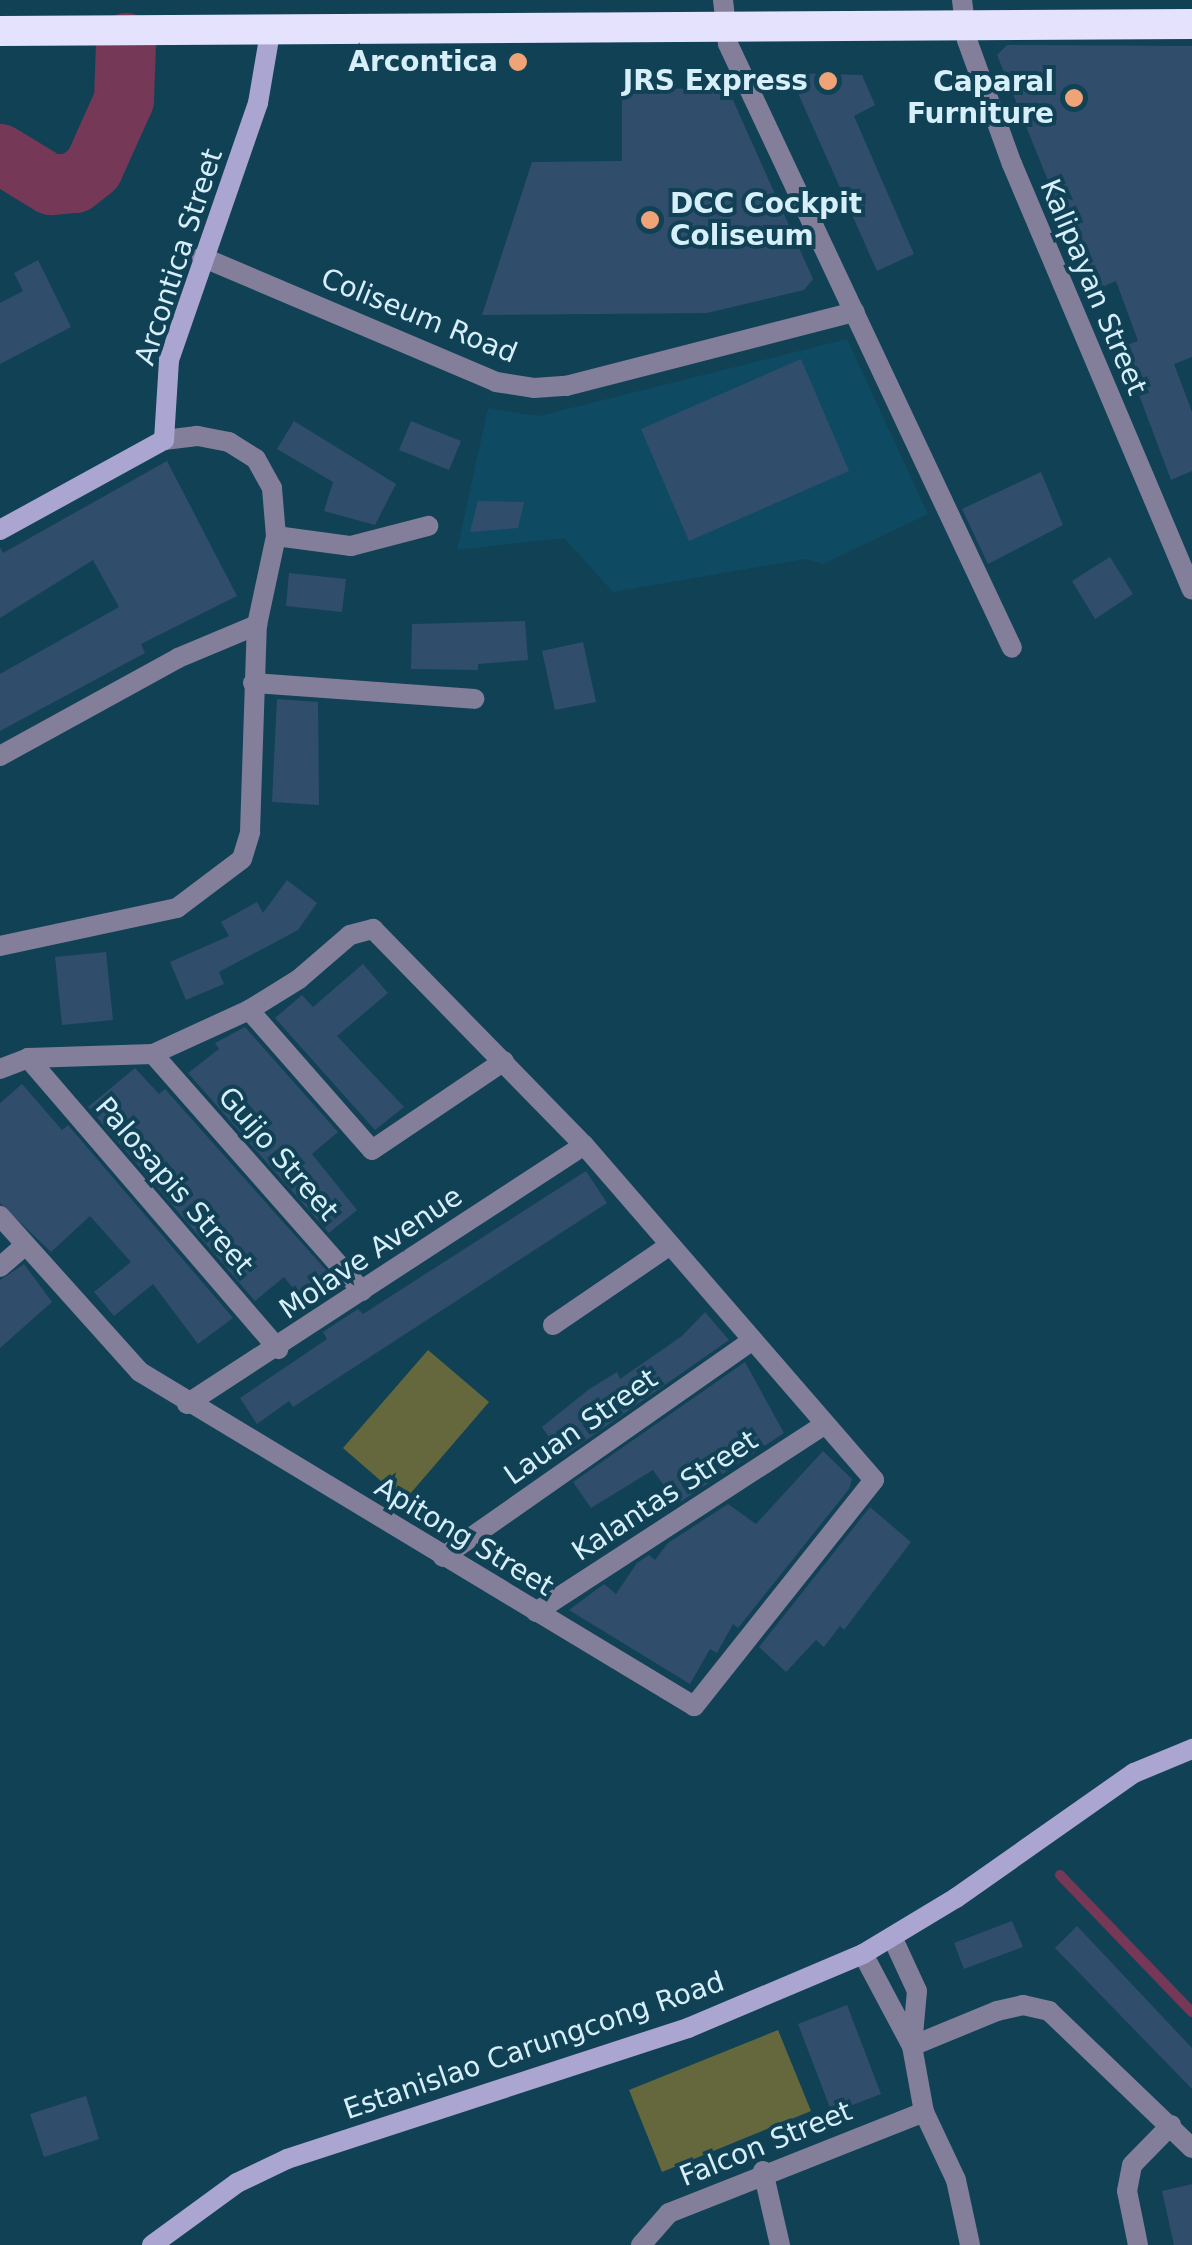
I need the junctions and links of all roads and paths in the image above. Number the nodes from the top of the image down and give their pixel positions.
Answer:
1 (724, 12) edge
2 (963, 12) edge
3 (1192, 24) edge
4 (271, 27) junction
5 (0, 31) edge
6 (202, 257) junction
7 (855, 312) junction
8 (164, 440) junction
9 (428, 526) dead end
10 (0, 530) edge
11 (276, 536) junction
12 (1192, 590) edge
13 (257, 625) junction
14 (1012, 648) dead end
15 (253, 684) junction
16 (474, 699) dead end
17 (0, 756) edge
18 (0, 946) edge
19 (249, 1010) junction
20 (153, 1054) junction
21 (28, 1058) junction
22 (504, 1060) junction
23 (0, 1070) edge
24 (584, 1145) junction
25 (0, 1216) edge
26 (25, 1245) junction
27 (669, 1246) junction
28 (0, 1267) edge
29 (362, 1290) junction
30 (553, 1325) dead end
31 (750, 1342) junction
32 (278, 1348) junction
33 (186, 1404) junction
34 (824, 1425) junction
35 (443, 1557) junction
36 (536, 1612) junction
37 (1192, 1748) edge
38 (893, 1939) junction
39 (863, 1954) junction
40 (912, 2046) junction
41 (924, 2112) junction
42 (1170, 2125) junction
43 (1192, 2148) edge
44 (763, 2172) junction
45 (152, 2245) edge
46 (641, 2245) edge
47 (780, 2245) edge
48 (970, 2245) edge
49 (1138, 2245) edge

1 - 2 highway
1 - 4 highway
1 - 7 street
2 - 3 highway
2 - 12 street, Kalipayan Street
4 - 5 highway
4 - 6 street, Arcontica Street
6 - 7 street, Coliseum Road
6 - 8 street, Arcontica Street
7 - 14 street
8 - 10 street
8 - 11 street
9 - 11 street
11 - 13 street
13 - 15 street
13 - 17 street
15 - 16 street
15 - 18 street
19 - 20 street
19 - 22 street
19 - 22 street
20 - 21 street
20 - 29 street, Guijo Street
21 - 23 street
21 - 32 street, Palosapis Street
22 - 24 street
24 - 27 street
24 - 29 street, Molave Avenue
25 - 26 street, Apitong Street
26 - 28 street
26 - 33 street, Apitong Street
27 - 30 street
27 - 31 street
29 - 32 street, Molave Avenue
31 - 34 street
31 - 35 street, Lauan Street
32 - 33 street, Molave Avenue
33 - 35 street, Apitong Street
34 - 36 street, Kalantas Street
34 - 36 street, Apitong Street
35 - 36 street, Apitong Street
37 - 38 street, Estanislao Carungcong Road
38 - 39 street, Estanislao Carungcong Road
38 - 40 street
39 - 40 street
39 - 45 street, Estanislao Carungcong Road
40 - 41 street
40 - 42 street
41 - 44 street, Falcon Street
41 - 48 street
42 - 43 street
42 - 49 street
44 - 46 street, Falcon Street
44 - 47 street

